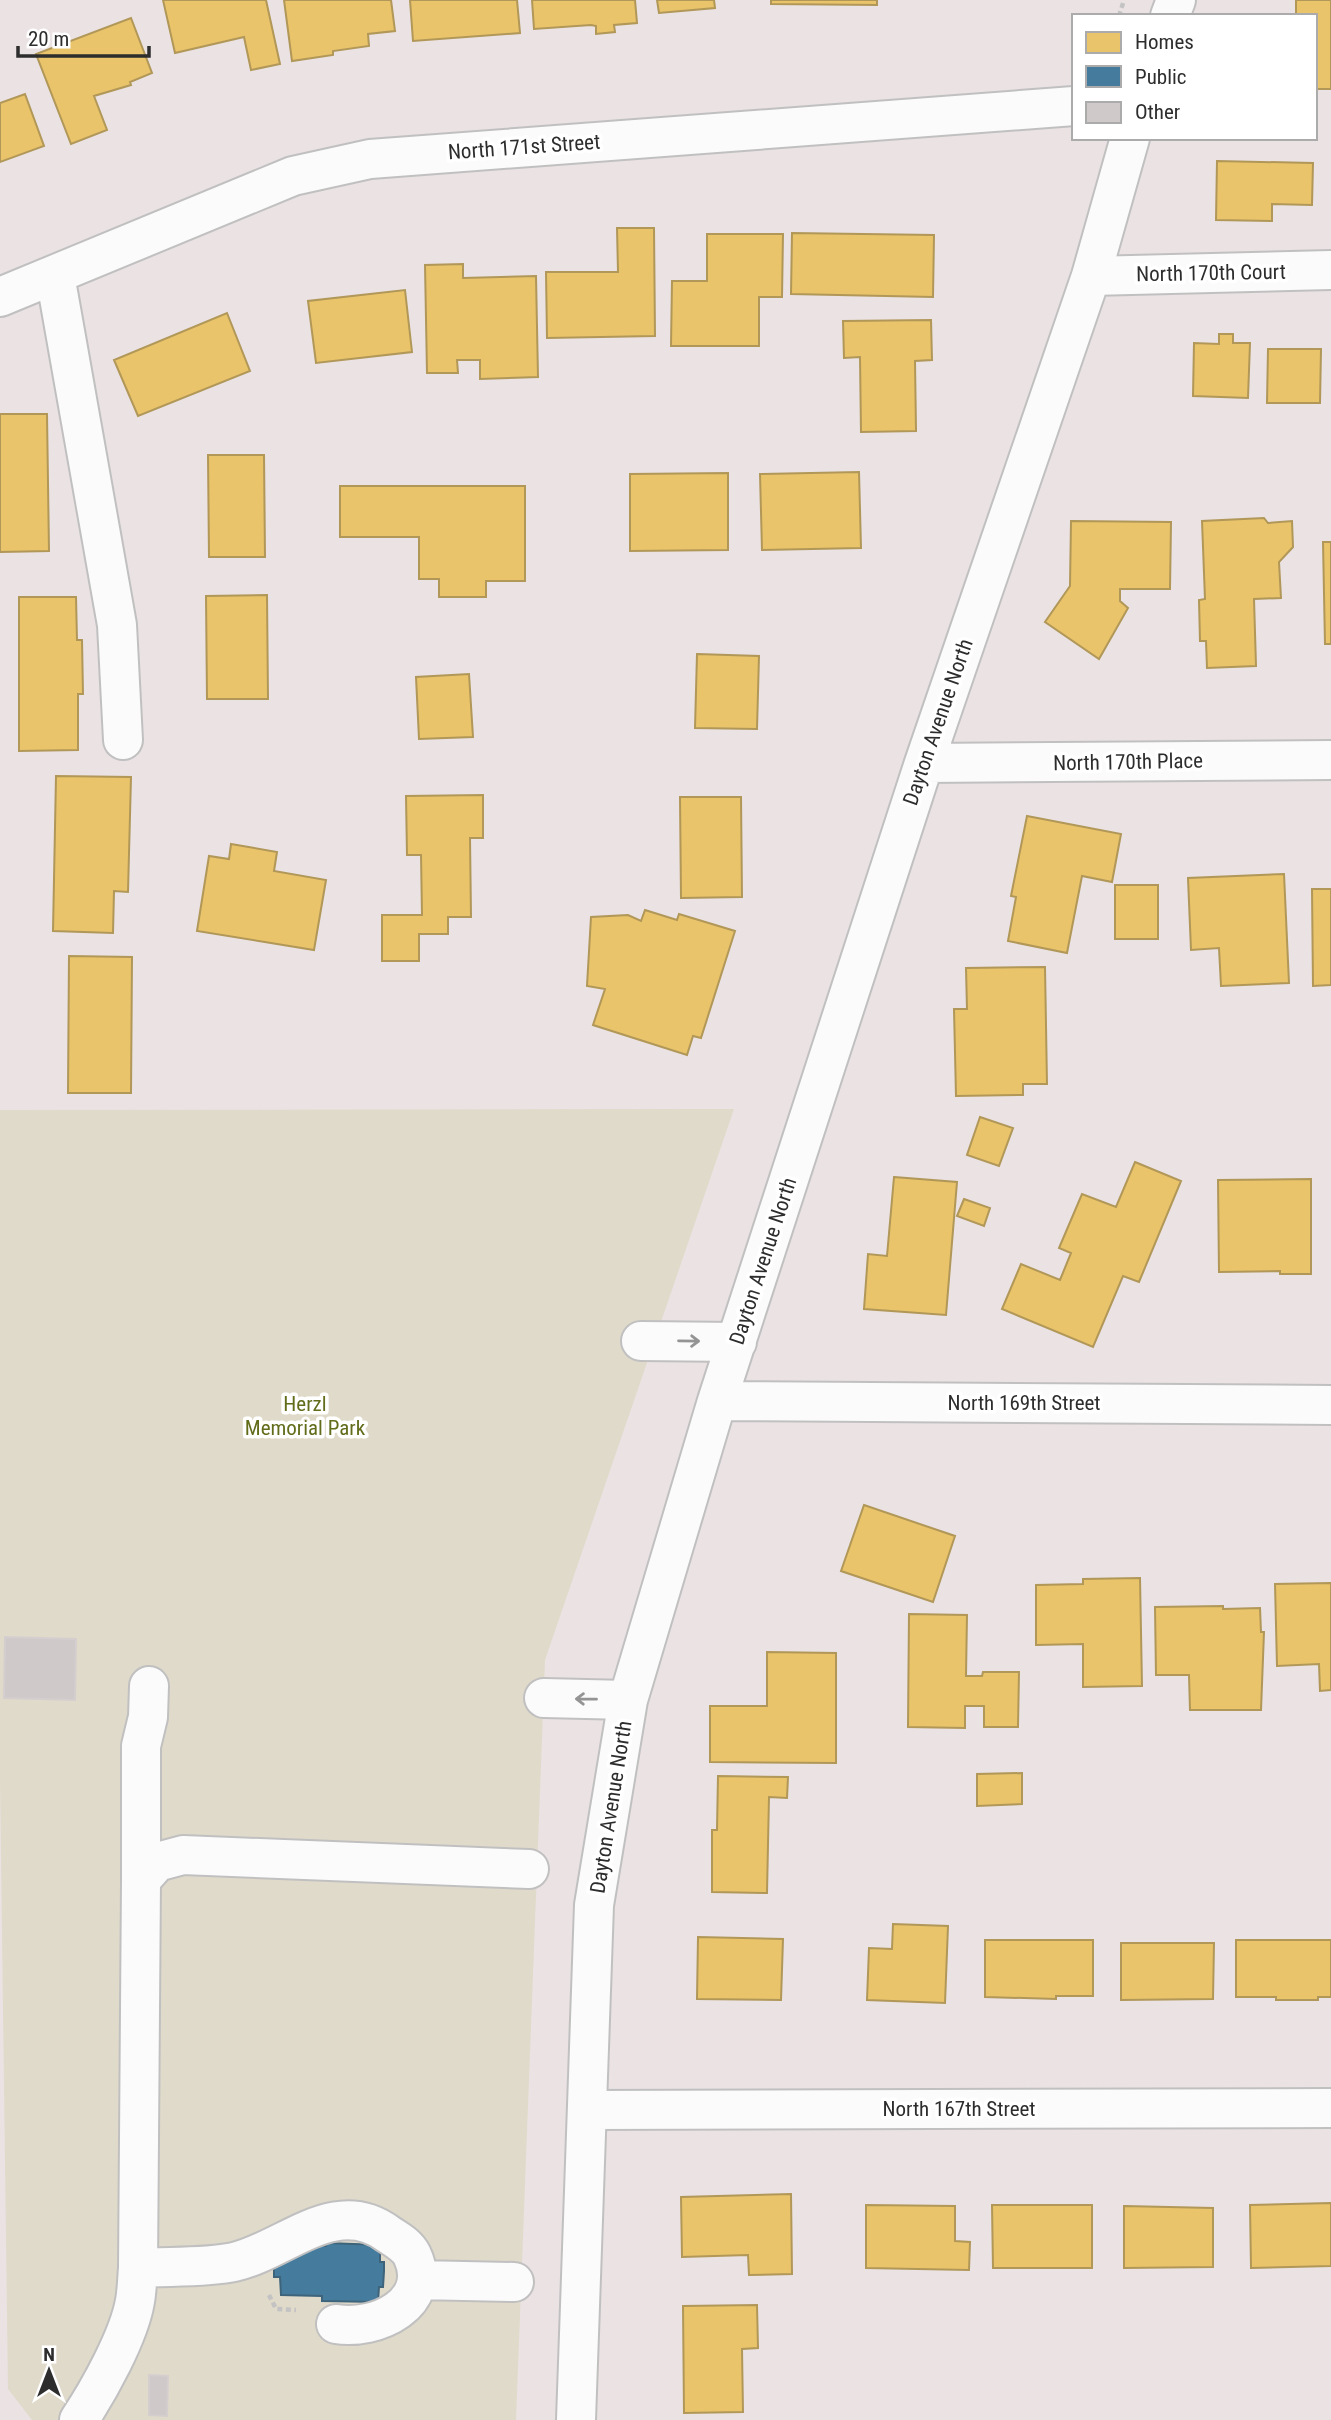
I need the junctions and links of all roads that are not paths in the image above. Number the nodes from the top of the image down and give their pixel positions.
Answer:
1 (1072, 106) edge
2 (1129, 140) edge
3 (1331, 270) edge
4 (55, 275) junction
5 (1091, 276) junction
6 (0, 298) edge
7 (123, 740) dead end
8 (1331, 761) edge
9 (924, 763) junction
10 (641, 1341) dead end
11 (737, 1342) junction
12 (717, 1401) junction
13 (1331, 1405) edge
14 (149, 1686) dead end
15 (544, 1698) dead end
16 (628, 1700) junction
17 (529, 1869) dead end
18 (141, 1880) junction
19 (1331, 2108) edge
20 (587, 2110) junction
21 (138, 2268) junction
22 (418, 2280) junction
23 (514, 2282) dead end
24 (319, 2317) road end
25 (79, 2420) edge
26 (576, 2420) edge

1 - 4 street, North 171st Street
2 - 5 street, Dayton Avenue North
3 - 5 street, North 170th Court
4 - 6 street, North 171st Street
4 - 7 street
5 - 9 street, Dayton Avenue North
8 - 9 street, North 170th Place
9 - 11 street, Dayton Avenue North
10 -> 11 street
11 - 12 street, Dayton Avenue North
12 - 13 street, North 169th Street
12 - 16 street, Dayton Avenue North
14 - 18 street
16 -> 15 street
16 - 20 street, Dayton Avenue North
17 - 18 street
18 - 21 street
19 - 20 street, North 167th Street
20 - 26 street, Dayton Avenue North
21 - 22 street
21 - 25 street
22 - 23 street
22 - 24 street

